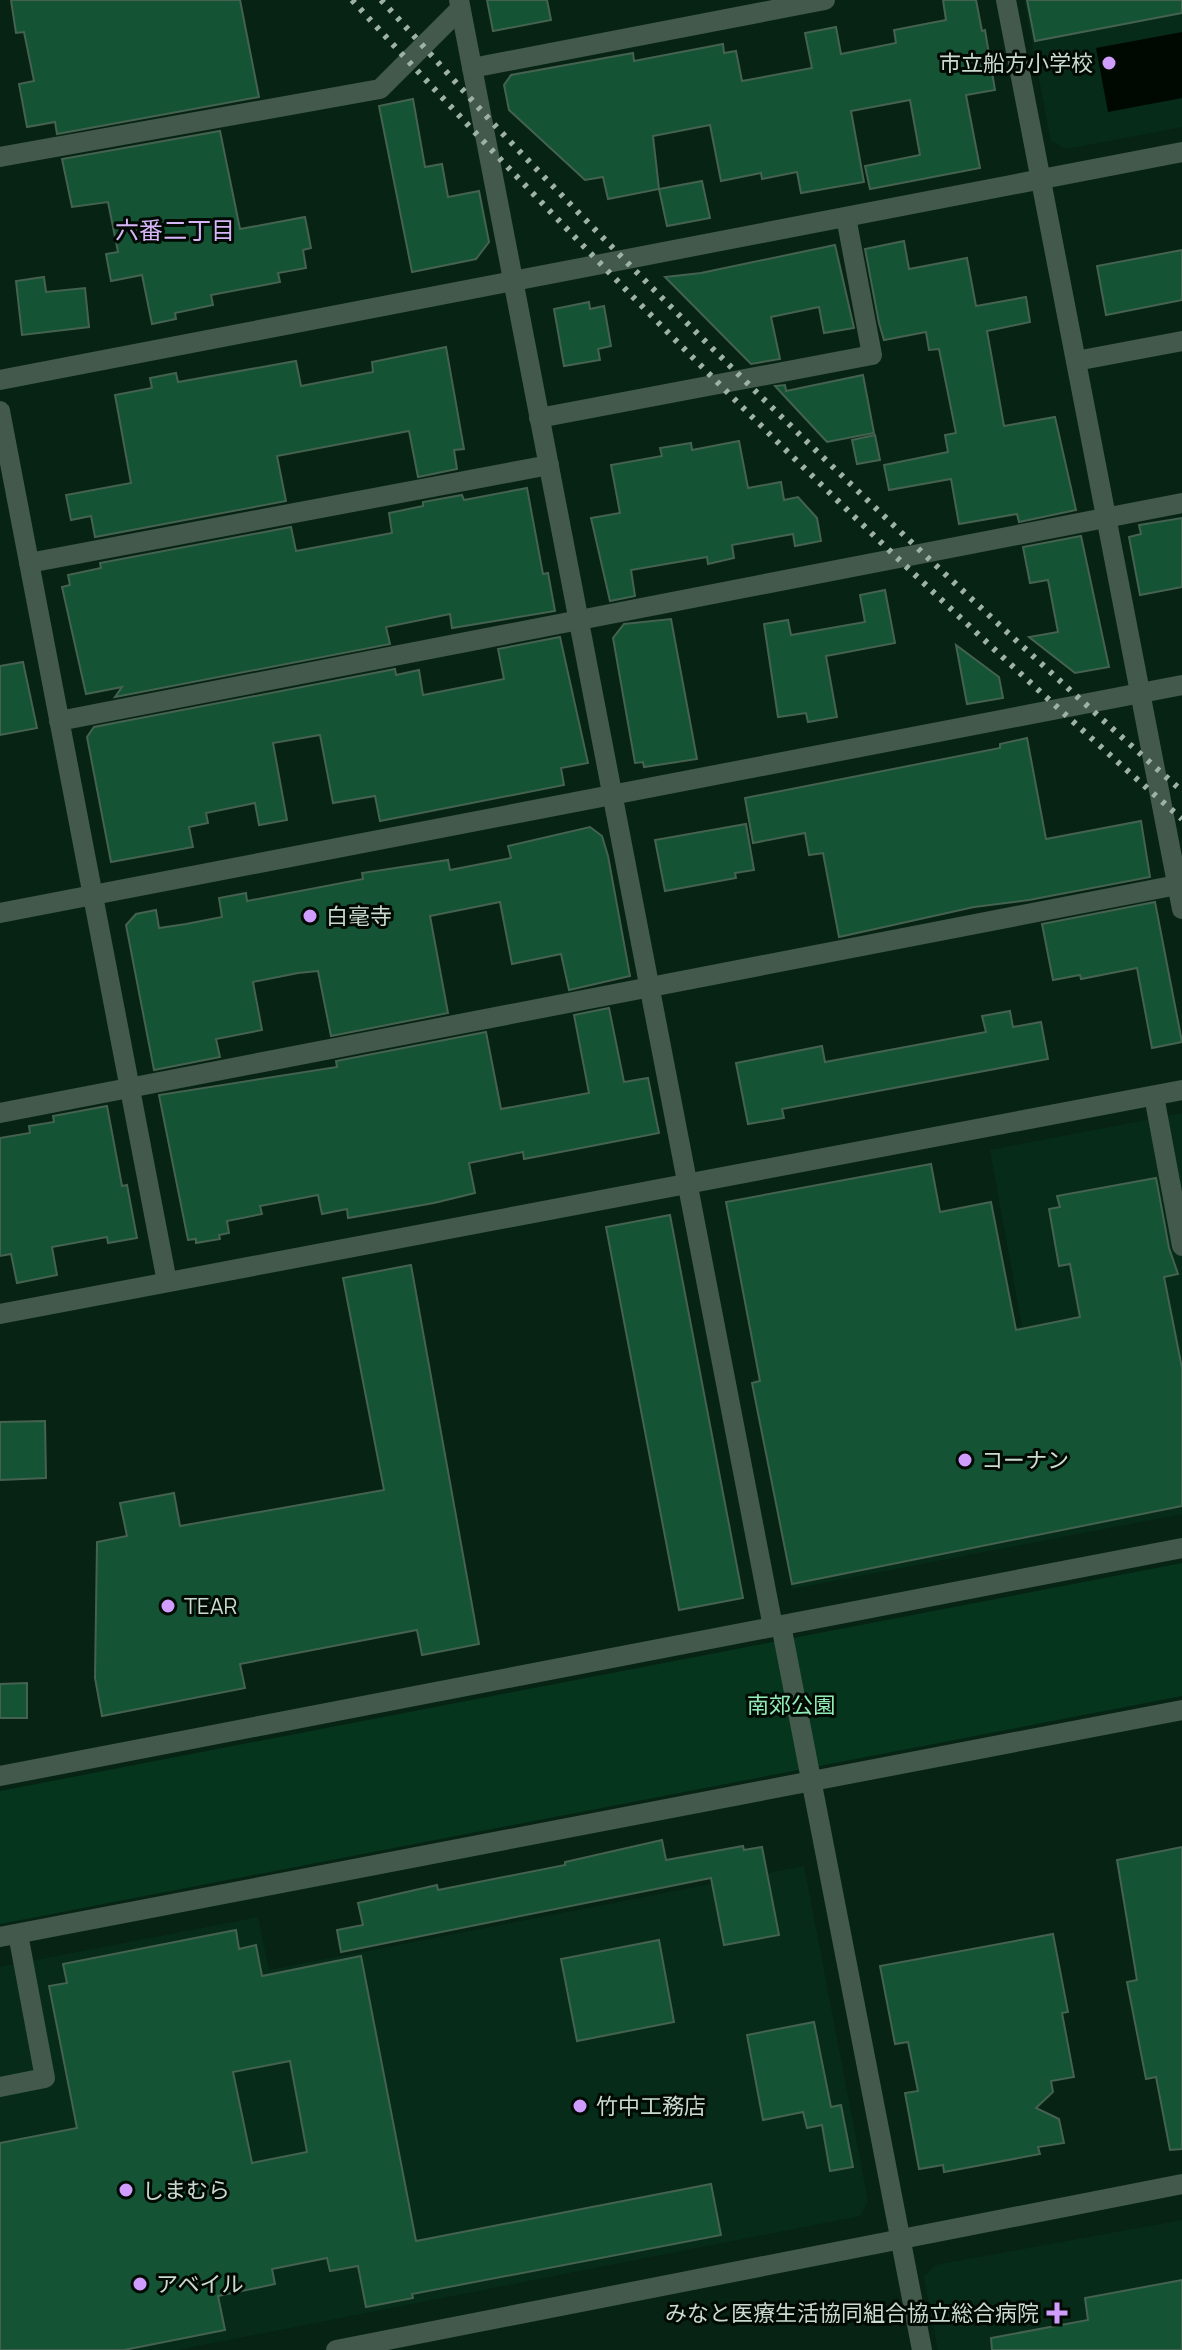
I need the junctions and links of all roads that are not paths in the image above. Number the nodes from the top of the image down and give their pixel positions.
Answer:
1 (825, 0) edge
2 (1006, 0) edge
3 (460, 5) edge
4 (472, 68) junction
5 (1182, 152) edge
6 (0, 157) edge
7 (1041, 179) junction
8 (846, 217) junction
9 (513, 282) junction
10 (1182, 341) edge
11 (1076, 361) junction
12 (0, 380) edge
13 (0, 411) edge
14 (539, 418) junction
15 (549, 465) junction
16 (1182, 503) edge
17 (1106, 517) junction
18 (29, 563) junction
19 (579, 620) junction
20 (1182, 685) edge
21 (1141, 693) junction
22 (59, 721) junction
23 (613, 797) junction
24 (1180, 884) edge
25 (93, 895) junction
26 (1182, 909) edge
27 (0, 913) edge
28 (650, 989) junction
29 (130, 1088) junction
30 (1182, 1090) edge
31 (1154, 1096) junction
32 (0, 1113) edge
33 (687, 1184) junction
34 (1182, 1246) edge
35 (167, 1282) junction
36 (0, 1314) edge
37 (1182, 1548) edge
38 (777, 1626) junction
39 (1182, 1710) edge
40 (0, 1776) edge
41 (812, 1782) junction
42 (9, 1935) edge
43 (0, 2087) edge
44 (1182, 2184) edge
45 (900, 2239) junction
46 (380, 2346) edge
47 (336, 2350) edge
48 (922, 2350) edge

1 - 4 street
2 - 7 street
3 - 4 street
3 - 6 street
4 - 9 street
5 - 7 street
7 - 8 street
7 - 11 street
8 - 9 street
8 - 14 street
9 - 12 street
9 - 14 street
10 - 11 street
11 - 17 street
13 - 18 street
14 - 15 street
15 - 18 street
15 - 19 street
16 - 17 street
17 - 19 street
17 - 21 street
18 - 22 street
19 - 22 street
19 - 23 street
20 - 21 street
21 - 23 street
21 - 24 street
22 - 25 street
23 - 25 street
23 - 28 street
24 - 26 street
24 - 28 street
25 - 27 street
25 - 29 street
28 - 29 street
28 - 33 street
29 - 32 street
29 - 35 street
30 - 31 street
31 - 33 street
31 - 34 street
33 - 35 street
33 - 38 street
35 - 36 street
37 - 38 street
38 - 40 street
38 - 41 street
39 - 41 street
41 - 42 street
41 - 45 street
42 - 43 street
44 - 45 street
45 - 46 street
45 - 48 street
46 - 47 street

